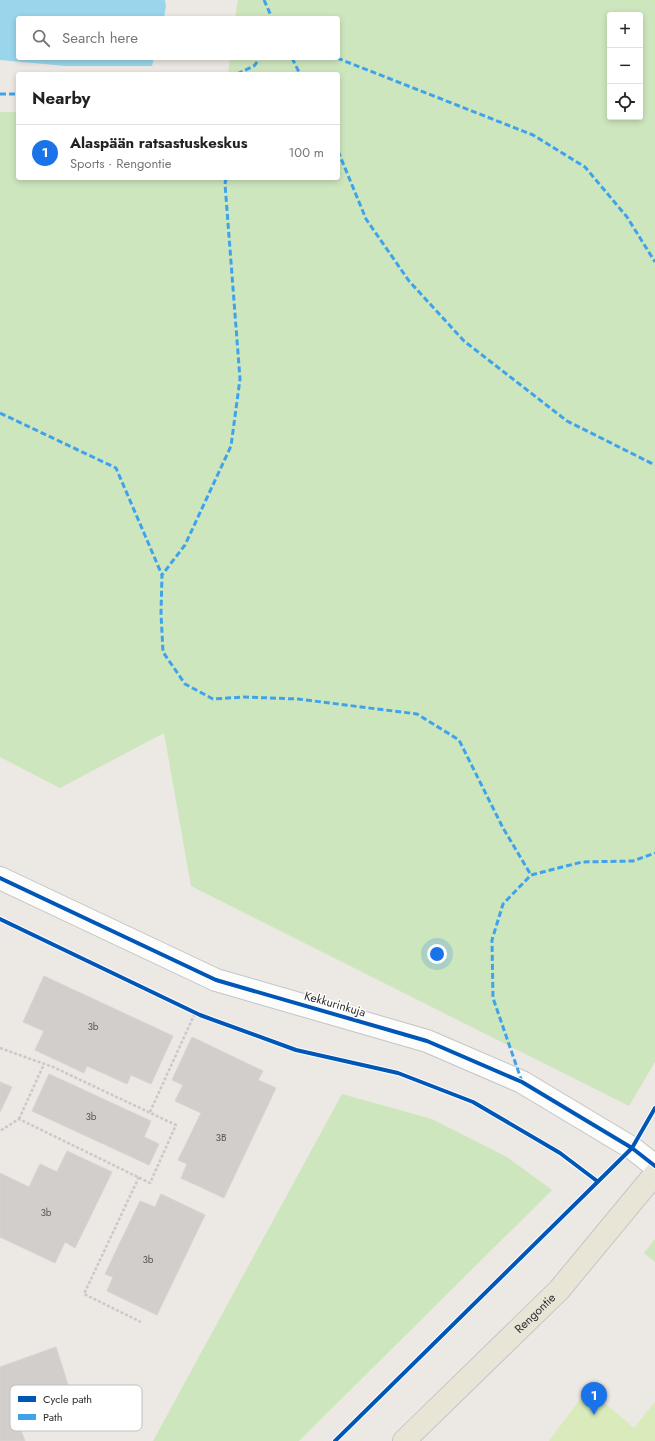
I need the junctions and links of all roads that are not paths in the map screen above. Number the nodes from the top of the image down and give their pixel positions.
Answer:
1 (0, 878) edge
2 (655, 1166) edge
3 (655, 1174) edge
4 (404, 1441) edge

1 - 2 street, Kekkurinkuja
3 - 4 main road, Rengontie

